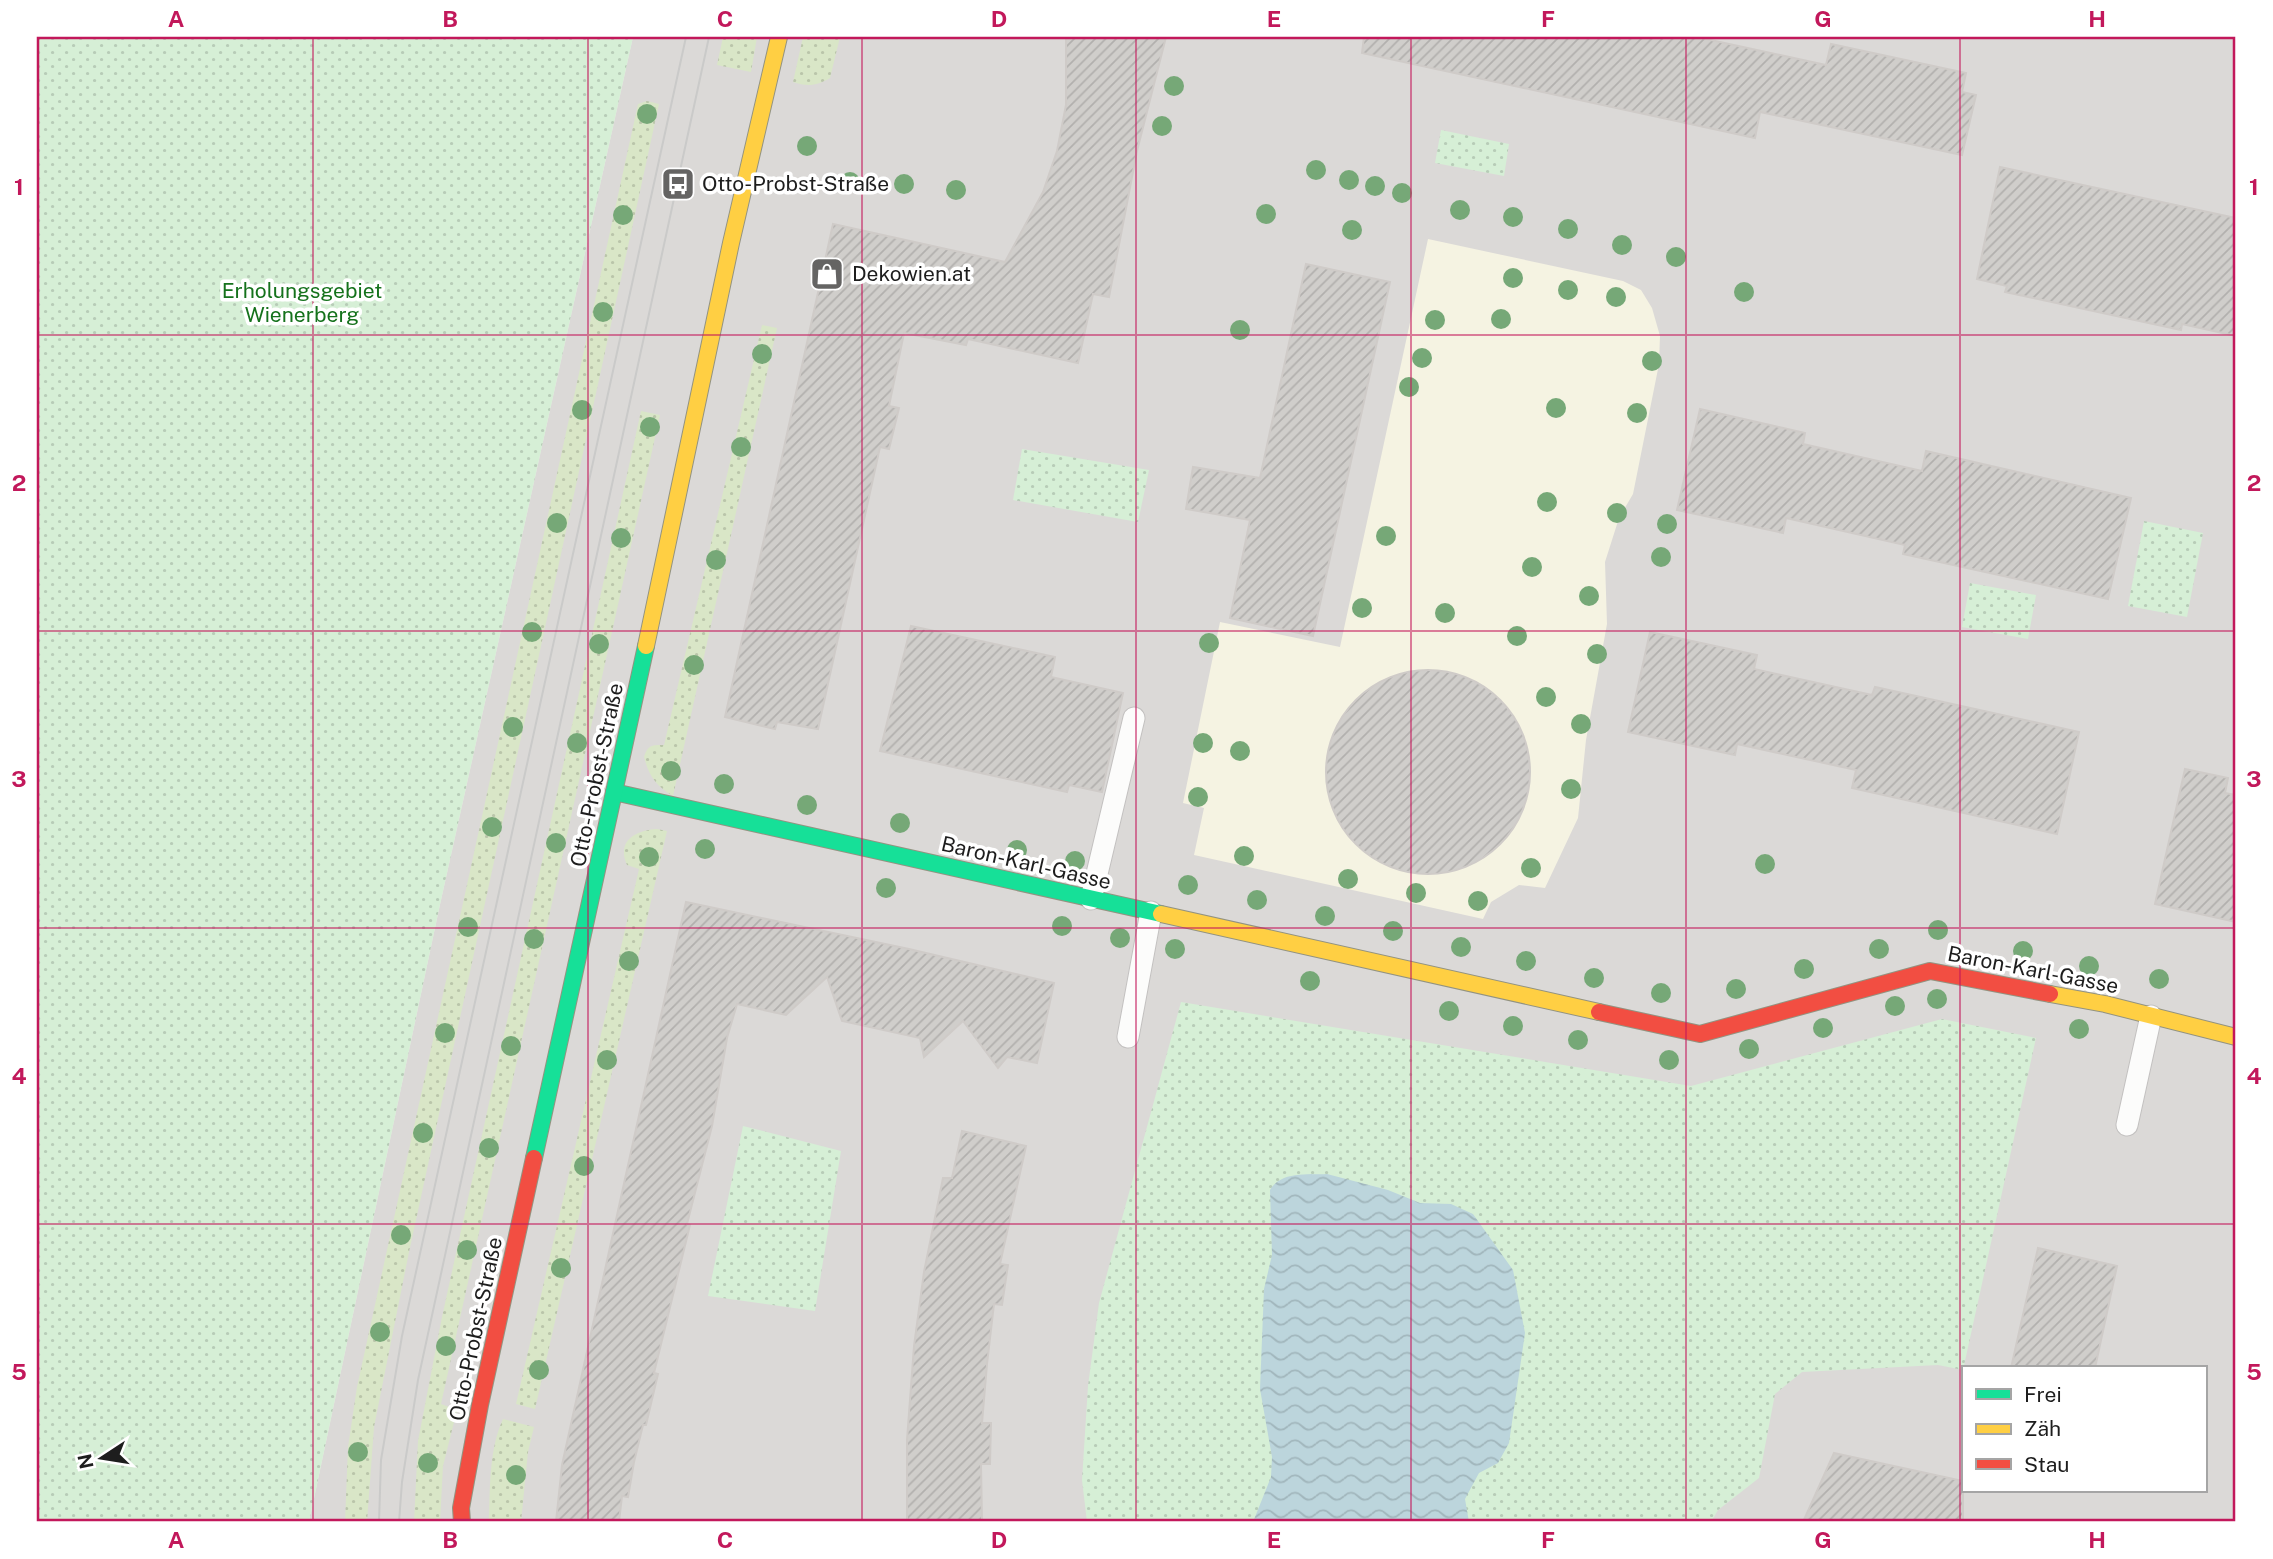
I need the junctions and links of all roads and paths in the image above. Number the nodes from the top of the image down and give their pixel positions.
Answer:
1 (779, 37) edge
2 (1134, 718) dead end
3 (614, 792) junction
4 (1091, 898) junction
5 (1151, 912) junction
6 (2151, 1016) junction
7 (1128, 1037) dead end
8 (2236, 1037) edge
9 (2127, 1125) dead end
10 (462, 1522) edge

1 - 3 street, Otto-Probst-Straße
2 - 4 lane
3 - 4 street, Baron-Karl-Gasse
3 - 10 street, Otto-Probst-Straße
4 - 5 street, Baron-Karl-Gasse
5 - 6 street, Baron-Karl-Gasse
5 - 7 lane
6 - 8 street, Baron-Karl-Gasse
6 - 9 lane

